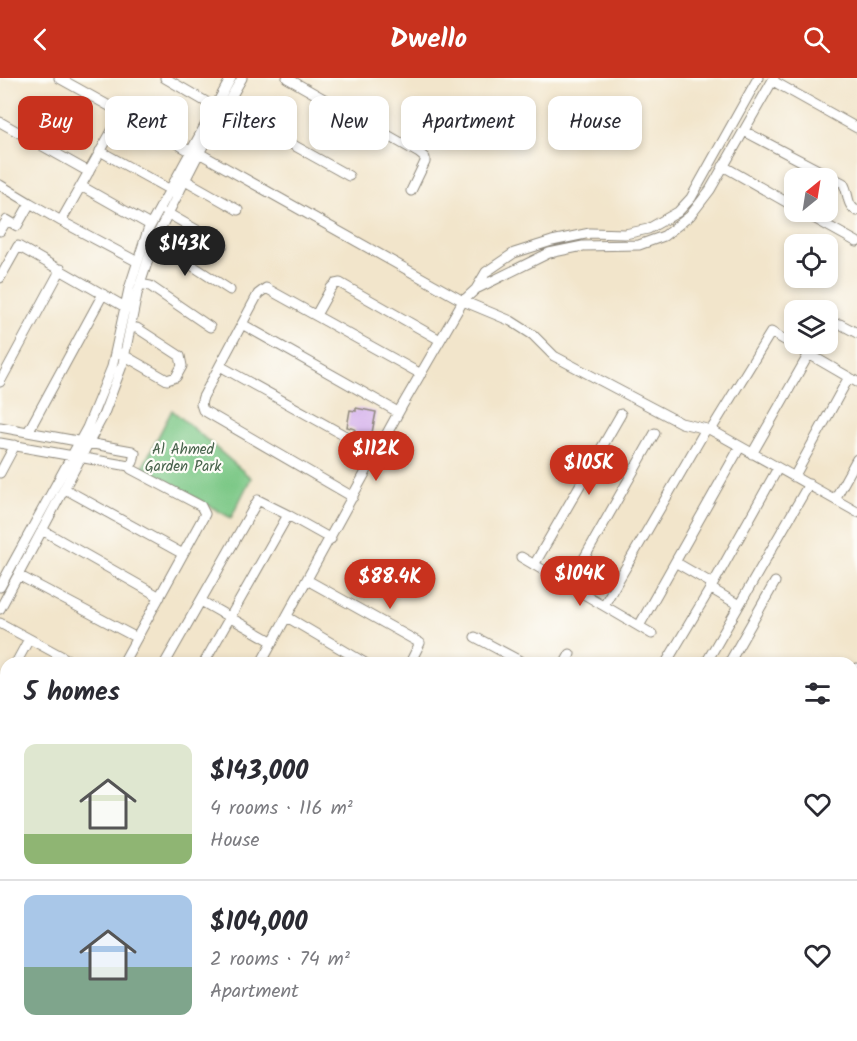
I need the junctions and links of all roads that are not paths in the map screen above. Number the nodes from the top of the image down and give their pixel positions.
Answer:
1 (59, 78) edge
2 (165, 78) edge
3 (231, 78) edge
4 (242, 78) edge
5 (287, 78) edge
6 (758, 78) edge
7 (773, 79) edge
8 (220, 96) edge
9 (231, 96) edge
10 (200, 99) edge
11 (105, 104) edge
12 (0, 123) edge
13 (857, 128) edge
14 (744, 131) junction
15 (200, 140) edge
16 (105, 142) edge
17 (200, 144) edge
18 (188, 148) edge
19 (297, 148) edge
20 (100, 151) junction
21 (195, 152) junction
22 (723, 166) junction
23 (89, 172) junction
24 (349, 177) dead end
25 (185, 180) junction
26 (699, 183) junction
27 (0, 185) edge
28 (81, 186) junction
29 (710, 190) junction
30 (411, 191) dead end
31 (173, 192) junction
32 (784, 201) edge
33 (30, 203) junction
34 (238, 210) dead end
35 (857, 211) edge
36 (167, 213) junction
37 (61, 222) junction
38 (821, 222) edge
39 (150, 225) junction
40 (0, 231) edge
41 (153, 241) junction
42 (857, 242) edge
43 (223, 245) dead end
44 (136, 261) junction
45 (62, 269) junction
46 (0, 279) edge
47 (140, 284) junction
48 (476, 289) junction
49 (230, 290) dead end
50 (103, 294) junction
51 (463, 301) junction
52 (130, 308) junction
53 (316, 315) junction
54 (242, 324) junction
55 (840, 324) dead end
56 (210, 327) dead end
57 (130, 328) junction
58 (857, 333) edge
59 (440, 340) junction
60 (784, 340) edge
61 (120, 353) junction
62 (809, 354) joint
63 (220, 366) junction
64 (421, 374) junction
65 (853, 380) edge
66 (0, 382) edge
67 (398, 412) junction
68 (621, 414) dead end
69 (0, 427) edge
70 (708, 430) junction
71 (28, 432) junction
72 (655, 433) dead end
73 (85, 442) junction
74 (0, 443) edge
75 (15, 446) junction
76 (740, 447) junction
77 (376, 453) junction
78 (752, 454) junction
79 (77, 458) junction
80 (857, 459) edge
81 (129, 466) junction
82 (778, 468) junction
83 (0, 473) edge
84 (794, 477) junction
85 (809, 484) junction
86 (65, 489) junction
87 (353, 497) junction
88 (835, 499) junction
89 (857, 512) edge
90 (288, 515) junction
91 (42, 530) junction
92 (331, 538) junction
93 (183, 555) junction
94 (520, 557) dead end
95 (675, 562) junction
96 (534, 565) junction
97 (18, 575) junction
98 (307, 580) junction
99 (775, 582) dead end
100 (569, 585) junction
101 (712, 586) junction
102 (0, 587) edge
103 (160, 597) junction
104 (201, 601) junction
105 (604, 605) junction
106 (739, 605) junction
107 (0, 609) edge
108 (230, 617) junction
109 (286, 617) junction
110 (0, 623) edge
111 (639, 626) junction
112 (652, 634) dead end
113 (475, 637) dead end
114 (137, 638) junction
115 (29, 639) junction
116 (273, 642) junction
117 (19, 657) edge
118 (64, 657) edge
119 (126, 657) edge
120 (168, 657) edge
121 (207, 657) edge
122 (266, 657) edge
123 (355, 657) edge
124 (414, 657) edge
125 (513, 657) edge
126 (670, 657) edge
127 (709, 657) edge
128 (732, 657) edge

1 - 11 street
2 - 10 street
3 - 8 street
4 - 9 street
5 - 30 street
6 - 26 street
7 - 13 street
7 - 14 street
12 - 23 street
14 - 22 street
14 - 35 street
15 - 21 street
16 - 20 street
17 - 21 street
18 - 21 street
19 - 24 street
20 - 23 street
20 - 31 street
21 - 25 street
21 - 31 street
21 - 51 street
22 - 29 street
22 - 32 street
23 - 28 street
25 - 31 street
25 - 34 street
26 - 29 street
26 - 48 street
27 - 33 street
28 - 37 street
28 - 39 street
29 - 48 street
31 - 36 street
31 - 39 street
33 - 37 street
33 - 40 street
36 - 41 street
36 - 43 street
37 - 44 street
38 - 42 street
39 - 44 street
41 - 47 street
41 - 49 street
44 - 52 street
45 - 46 street
45 - 50 street
45 - 66 street
47 - 52 street
47 - 56 street
48 - 51 street
50 - 52 street
50 - 71 street
51 - 59 street
51 - 70 street
52 - 57 street
52 - 61 street
53 - 54 street
53 - 59 street
53 - 64 street
54 - 63 street
54 - 67 street
55 - 58 street
57 - 61 street
57 - 61 street
59 - 64 street
60 - 70 street
61 - 73 street
62 - 65 street
62 - 78 street
63 - 77 street
63 - 87 street
64 - 67 street
65 - 84 street
67 - 77 street
68 - 96 street
69 - 71 street
70 - 76 street
70 - 105 street
71 - 73 street
72 - 100 street
73 - 79 street
73 - 81 street
74 - 75 street
75 - 79 street
75 - 83 street
76 - 78 street
76 - 95 street
77 - 87 street
78 - 82 street
79 - 81 street
79 - 86 street
79 - 102 street
80 - 88 street
81 - 93 street
82 - 84 street
82 - 101 street
84 - 85 street
85 - 88 street
85 - 106 street
86 - 91 street
86 - 93 street
87 - 92 street
88 - 89 street
90 - 92 street
90 - 104 street
90 - 108 street
91 - 97 street
91 - 103 street
92 - 98 street
93 - 103 street
94 - 96 street
95 - 101 street
95 - 111 street
96 - 100 street
97 - 107 street
97 - 114 street
98 - 109 street
98 - 124 street
99 - 128 street
100 - 105 street
101 - 106 street
101 - 126 street
103 - 114 street
104 - 108 street
104 - 120 street
105 - 111 street
106 - 127 street
108 - 116 street
108 - 121 street
109 - 116 street
109 - 123 street
110 - 115 street
111 - 112 street
113 - 125 street
114 - 119 street
115 - 117 street
115 - 118 street
116 - 122 street

